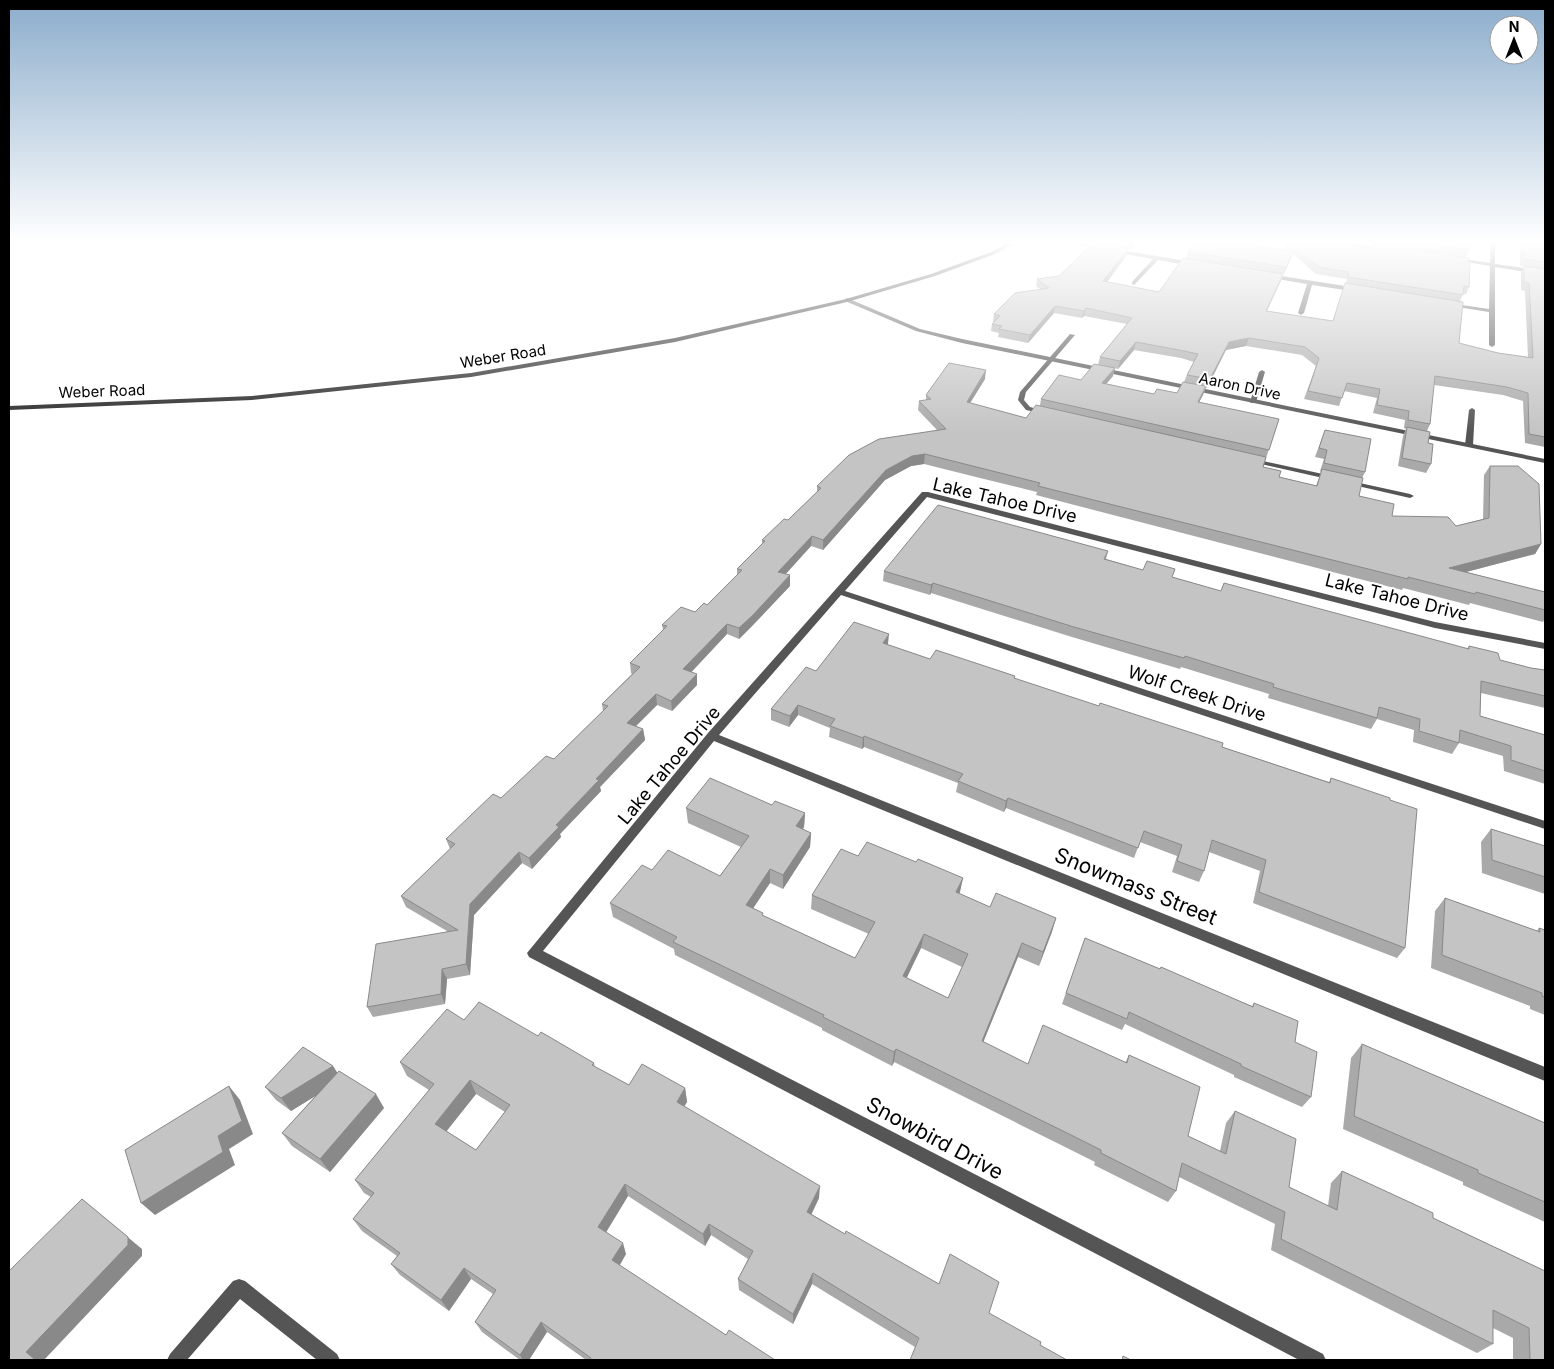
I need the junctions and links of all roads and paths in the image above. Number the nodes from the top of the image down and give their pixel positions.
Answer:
1 (826, 305) edge
2 (859, 305) edge
3 (1303, 305) edge
4 (1450, 305) edge
5 (1492, 305) edge
6 (1492, 311) junction
7 (1301, 313) dead end
8 (1072, 335) dead end
9 (1492, 345) dead end
10 (1053, 359) junction
11 (1262, 372) dead end
12 (1253, 402) junction
13 (9, 408) edge
14 (1472, 410) dead end
15 (1057, 415) edge
16 (1469, 445) junction
17 (1247, 459) edge
18 (1545, 461) edge
19 (1410, 496) dead end
20 (839, 592) junction
21 (1545, 646) edge
22 (712, 736) junction
23 (1545, 826) edge
24 (534, 953) joint
25 (1545, 1074) edge
26 (176, 1360) edge
27 (331, 1360) edge
28 (1317, 1360) edge

1 - 13 main road, Weber Road
2 - 10 street, Aaron Drive
3 - 7 street
4 - 6 street
5 - 6 street
6 - 9 street
8 - 10 street
10 - 12 street, Aaron Drive
10 - 15 street
11 - 12 street
12 - 16 street, Aaron Drive
14 - 16 street
16 - 18 street, Aaron Drive
17 - 19 street
20 - 21 street, Lake Tahoe Drive
20 - 22 street, Lake Tahoe Drive
20 - 23 street, Wolf Creek Drive
22 - 24 street, Lake Tahoe Drive
22 - 25 street, Snowmass Street
24 - 28 street, Snowbird Drive
26 - 27 street

